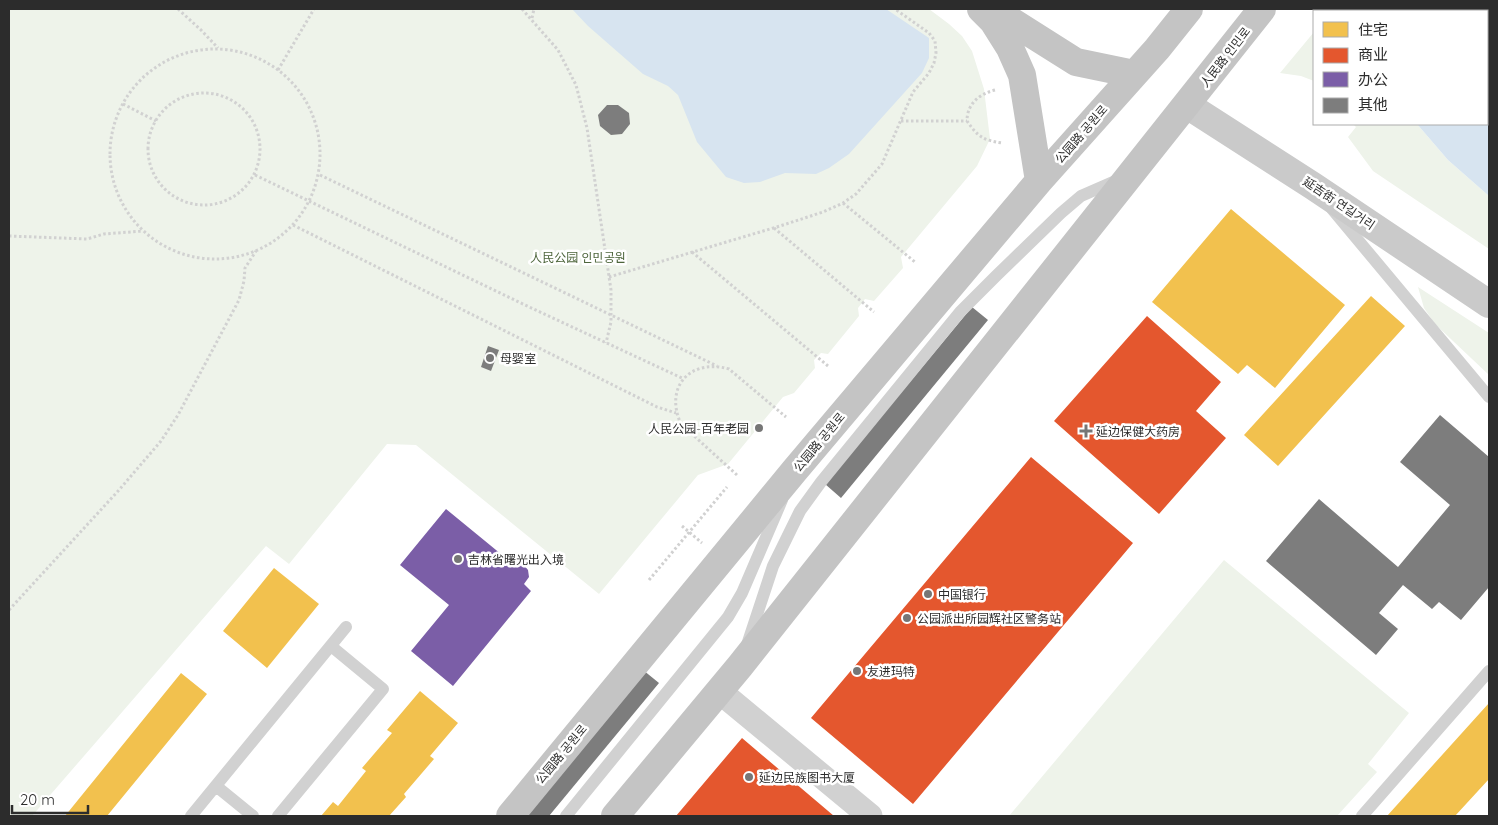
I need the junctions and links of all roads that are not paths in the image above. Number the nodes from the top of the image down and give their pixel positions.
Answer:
1 (981, 9) edge
2 (992, 9) edge
3 (1189, 9) edge
4 (1262, 9) edge
5 (1134, 74) junction
6 (1195, 95) junction
7 (1133, 173) junction
8 (1040, 181) junction
9 (1313, 186) junction
10 (1489, 304) edge
11 (1489, 397) edge
12 (795, 470) junction
13 (346, 627) dead end
14 (331, 646) junction
15 (740, 666) junction
16 (1489, 671) edge
17 (719, 691) junction
18 (216, 786) junction
19 (191, 816) edge
20 (253, 816) edge
21 (278, 816) edge
22 (510, 816) edge
23 (566, 816) edge
24 (615, 816) edge
25 (870, 816) edge
26 (1362, 816) edge

1 - 8 main road
2 - 5 main road
3 - 5 main road
4 - 6 main road, 人民路 인민로
5 - 8 main road, 公园路 공원로
6 - 7 main road
6 - 9 street, 延吉街 연길거리
7 - 15 main road
7 - 15 lane
8 - 12 main road, 公园路 공원로
9 - 10 street, 延吉街 연길거리
9 - 11 lane
12 - 22 main road, 公园路 공원로
12 - 23 lane
13 - 14 lane
14 - 18 lane
14 - 21 lane
15 - 17 main road
16 - 26 lane
17 - 24 main road
17 - 25 street
18 - 19 lane
18 - 20 lane

